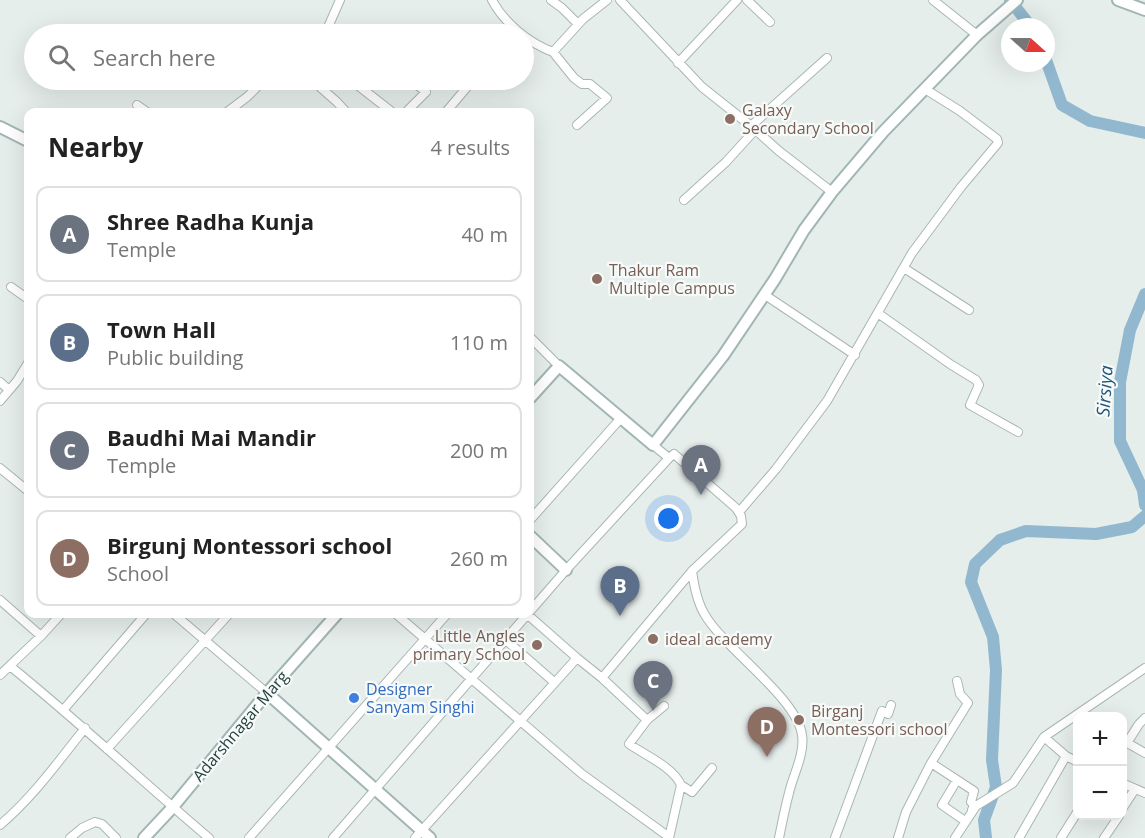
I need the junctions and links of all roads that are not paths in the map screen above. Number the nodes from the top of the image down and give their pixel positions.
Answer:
1 (340, 0) edge
2 (492, 0) edge
3 (551, 0) edge
4 (607, 0) edge
5 (620, 0) edge
6 (737, 0) edge
7 (747, 0) edge
8 (933, 0) edge
9 (1017, 0) edge
10 (1118, 0) edge
11 (1145, 10) edge
12 (770, 22) dead end
13 (329, 24) edge
14 (506, 24) edge
15 (578, 24) junction
16 (977, 35) junction
17 (534, 43) edge
18 (553, 52) junction
19 (827, 58) dead end
20 (678, 63) junction
21 (925, 89) junction
22 (254, 90) edge
23 (323, 90) edge
24 (364, 90) edge
25 (424, 90) edge
26 (465, 90) edge
27 (137, 105) dead end
28 (141, 108) edge
29 (232, 108) edge
30 (342, 108) edge
31 (387, 108) edge
32 (410, 108) edge
33 (449, 108) edge
34 (577, 124) dead end
35 (0, 127) edge
36 (753, 128) junction
37 (24, 139) edge
38 (832, 192) junction
39 (684, 200) dead end
40 (904, 268) junction
41 (11, 287) dead end
42 (765, 294) junction
43 (24, 296) edge
44 (969, 310) dead end
45 (879, 314) junction
46 (534, 341) edge
47 (855, 355) junction
48 (559, 366) junction
49 (24, 369) edge
50 (0, 382) edge
51 (9, 390) junction
52 (534, 394) edge
53 (0, 401) edge
54 (621, 418) junction
55 (1018, 432) dead end
56 (653, 446) junction
57 (669, 458) junction
58 (0, 468) edge
59 (24, 486) edge
60 (739, 513) junction
61 (534, 516) edge
62 (534, 540) edge
63 (566, 570) junction
64 (692, 572) junction
65 (0, 600) edge
66 (534, 608) edge
67 (57, 618) edge
68 (143, 618) edge
69 (179, 618) edge
70 (225, 618) edge
71 (333, 618) edge
72 (401, 618) edge
73 (443, 618) edge
74 (526, 618) edge
75 (531, 618) edge
76 (41, 636) junction
77 (425, 639) junction
78 (206, 640) junction
79 (507, 641) junction
80 (577, 658) junction
81 (10, 666) junction
82 (1145, 668) edge
83 (0, 675) edge
84 (602, 678) junction
85 (472, 680) junction
86 (957, 681) dead end
87 (554, 682) junction
88 (267, 693) junction
89 (891, 705) dead end
90 (664, 706) dead end
91 (64, 710) junction
92 (1086, 712) edge
93 (1145, 718) edge
94 (647, 720) junction
95 (519, 721) junction
96 (1073, 721) edge
97 (85, 728) junction
98 (1044, 737) junction
99 (1127, 739) edge
100 (1127, 743) edge
101 (328, 748) junction
102 (107, 749) junction
103 (1145, 753) edge
104 (1066, 756) junction
105 (1073, 760) edge
106 (931, 763) junction
107 (712, 768) dead end
108 (957, 780) junction
109 (681, 785) junction
110 (1127, 785) edge
111 (1135, 789) junction
112 (375, 790) junction
113 (1145, 793) edge
114 (1127, 801) edge
115 (172, 808) junction
116 (974, 808) junction
117 (1073, 818) edge
118 (1116, 820) edge
119 (965, 821) junction
120 (0, 825) edge
121 (422, 836) edge
122 (70, 838) edge
123 (116, 838) edge
124 (144, 838) edge
125 (209, 838) edge
126 (249, 838) edge
127 (333, 838) edge
128 (669, 838) edge
129 (779, 838) edge
130 (835, 838) edge
131 (898, 838) edge
132 (955, 838) edge
133 (1019, 838) edge
134 (1061, 838) edge
135 (1104, 838) edge

1 - 13 street
2 - 14 street
3 - 15 street
4 - 15 street
5 - 20 street
6 - 20 street
7 - 12 street
8 - 16 street
9 - 16 street
10 - 11 street
15 - 18 street
16 - 21 street
17 - 18 street
18 - 34 street
19 - 36 street
20 - 36 street
21 - 38 street
21 - 40 street
22 - 29 street
23 - 30 street
24 - 31 street
25 - 32 street
26 - 33 street
27 - 28 street
35 - 37 street
36 - 38 street
36 - 39 street
38 - 42 street
40 - 44 street
40 - 45 street
41 - 43 street
42 - 47 street
42 - 56 street
45 - 47 street
45 - 55 street
46 - 48 street
47 - 60 street
48 - 52 street
48 - 54 street
49 - 51 street
50 - 51 street
51 - 53 street
54 - 56 street
54 - 61 street
56 - 57 street
57 - 60 street
57 - 63 street
58 - 59 street
60 - 64 street
62 - 63 street
63 - 66 street
64 - 84 street
64 - 129 street
65 - 76 street
67 - 76 street
68 - 91 street
69 - 78 street
70 - 78 street
71 - 88 street, Adarshnagar Marg
72 - 77 street
73 - 77 street
74 - 79 street
75 - 80 street
76 - 81 street
77 - 85 street
77 - 101 street
78 - 88 street
78 - 102 street
79 - 85 street
79 - 87 street
80 - 84 street
80 - 87 street
81 - 83 street
81 - 91 street
82 - 92 street
84 - 94 street
85 - 95 street
85 - 112 street
86 - 106 street
87 - 95 street
88 - 101 street
88 - 115 street, Adarshnagar Marg
89 - 130 street
90 - 94 street
91 - 97 street
93 - 99 street
94 - 109 street
95 - 121 street
95 - 128 street
96 - 98 street
97 - 102 street
97 - 120 street
98 - 104 street
98 - 116 street
100 - 103 street
101 - 112 street
101 - 126 street
102 - 115 street
104 - 105 street
104 - 133 street
106 - 108 street
106 - 131 street
107 - 109 street
108 - 116 street
108 - 119 street
109 - 128 street
110 - 111 street
111 - 113 street
111 - 114 street
112 - 121 street
112 - 127 street
115 - 124 street, Adarshnagar Marg
115 - 125 street
116 - 119 street
117 - 134 street
118 - 135 street
119 - 132 street
122 - 123 street

